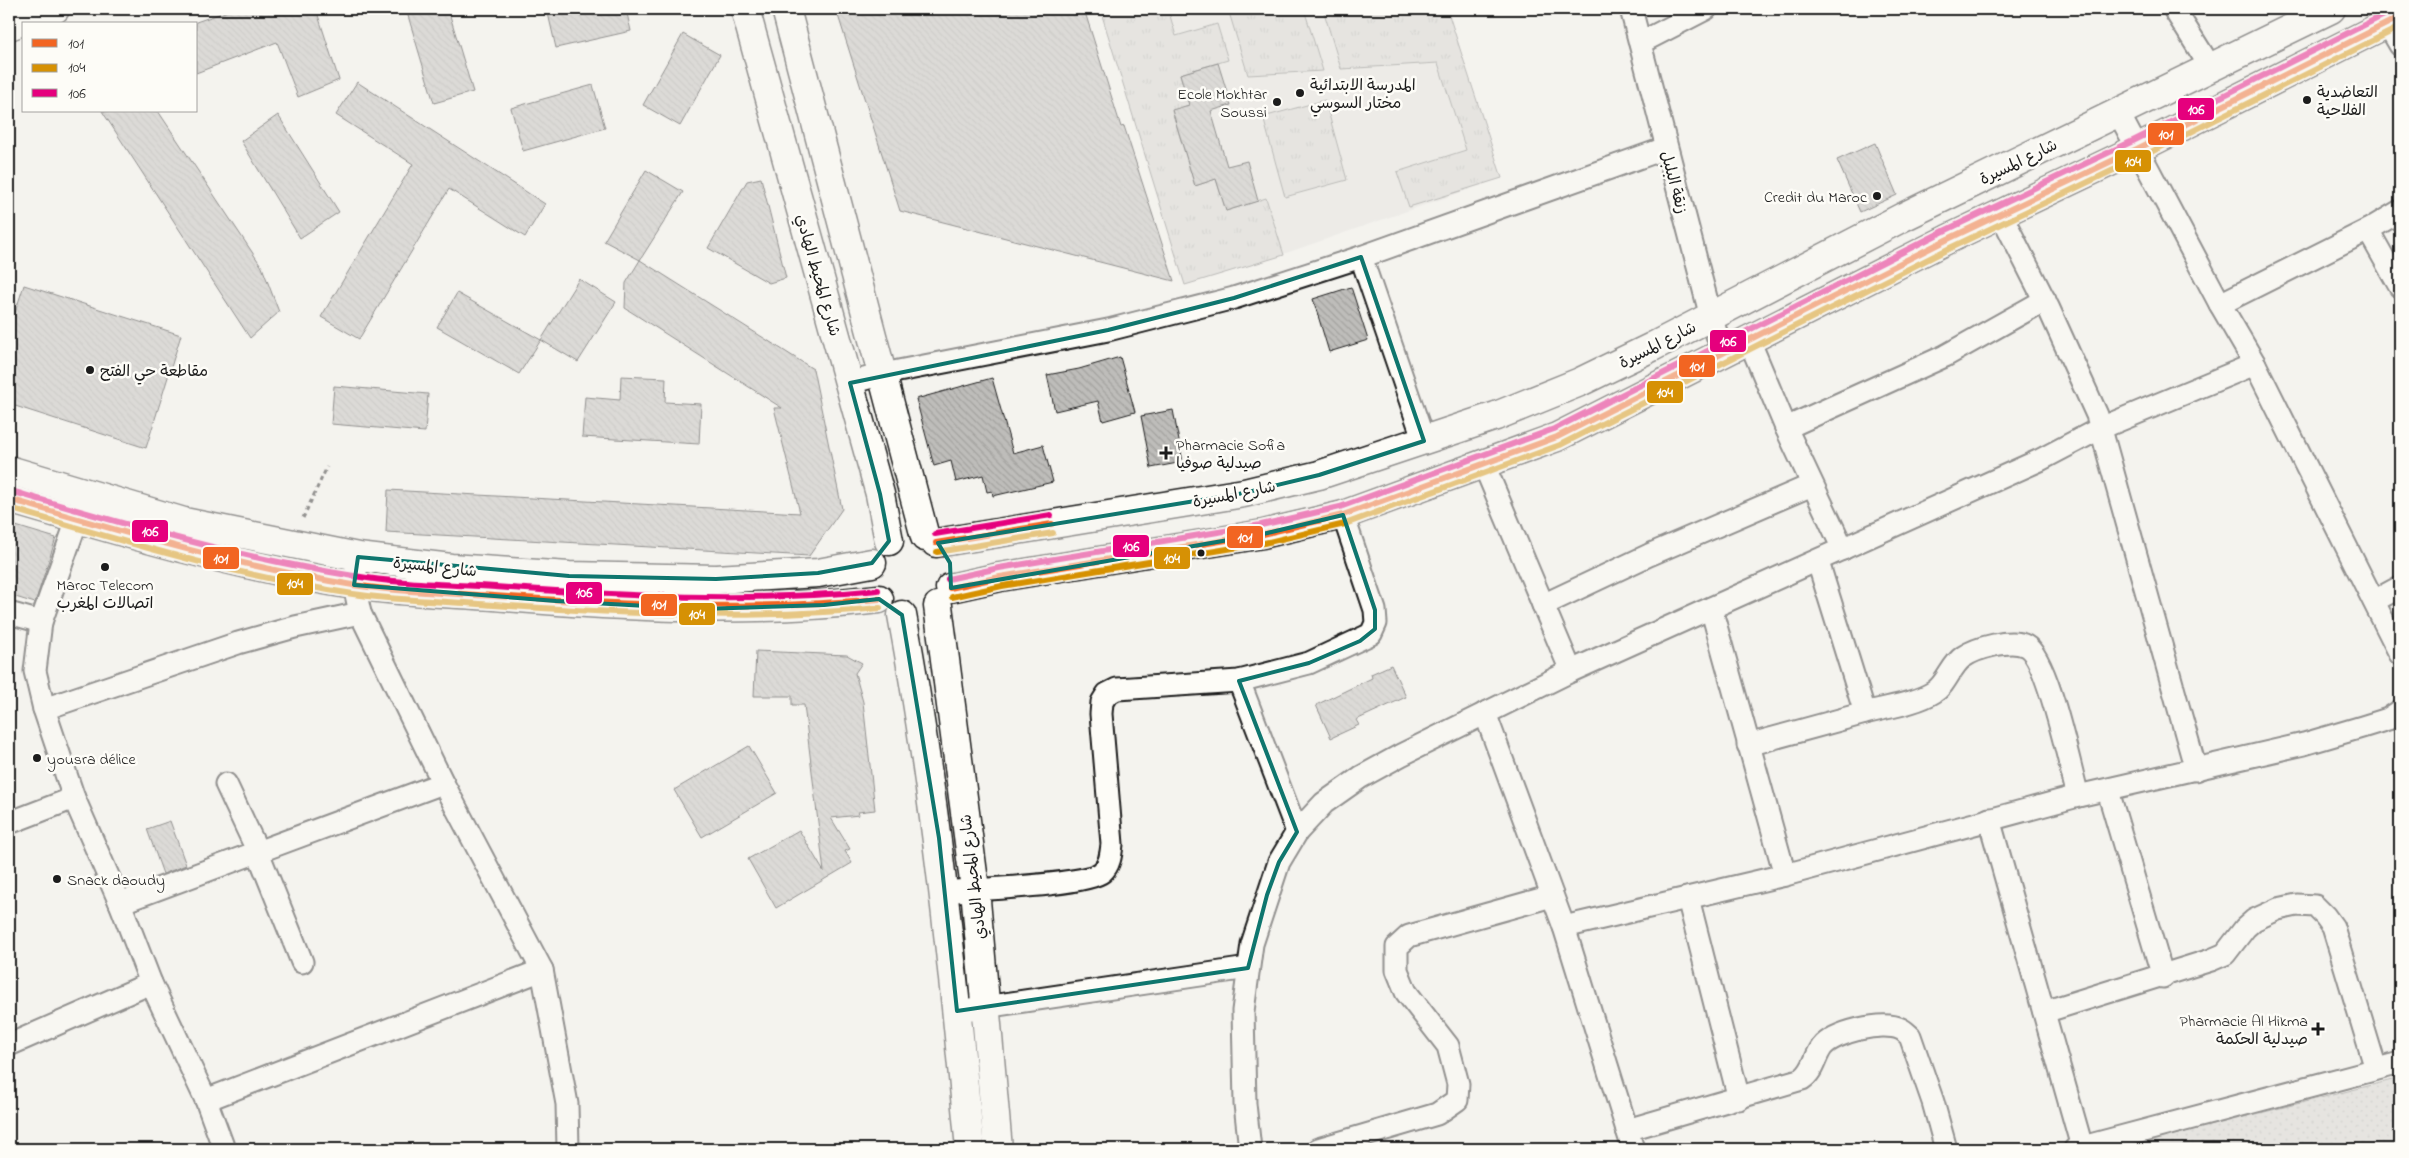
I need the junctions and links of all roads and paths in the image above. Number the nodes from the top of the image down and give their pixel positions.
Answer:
1 (55, 9) edge
2 (745, 9) edge
3 (786, 9) edge
4 (1631, 9) edge
5 (1706, 9) edge
6 (2174, 9) edge
7 (2331, 9) edge
8 (2392, 23) edge
9 (9, 26) edge
10 (1640, 43) junction
11 (2211, 68) junction
12 (2118, 112) junction
13 (1666, 148) junction
14 (2139, 148) junction
15 (2400, 211) edge
16 (2001, 214) junction
17 (2368, 230) junction
18 (1361, 257) junction
19 (2400, 287) edge
20 (2045, 300) junction
21 (2220, 304) junction
22 (1711, 317) junction
23 (1749, 340) junction
24 (1723, 353) junction
25 (2255, 364) junction
26 (883, 374) junction
27 (850, 383) junction
28 (1786, 428) junction
29 (2101, 428) junction
30 (1424, 441) junction
31 (1484, 465) junction
32 (327, 467) dead end
33 (9, 470) edge
34 (1812, 485) junction
35 (86, 494) junction
36 (9, 499) edge
37 (1344, 514) junction
38 (78, 519) junction
39 (930, 540) junction
40 (889, 541) junction
41 (291, 544) junction
42 (1843, 549) junction
43 (358, 557) junction
44 (1818, 562) junction
45 (872, 563) junction
46 (354, 585) junction
47 (2400, 587) edge
48 (944, 597) junction
49 (879, 599) junction
50 (2374, 601) junction
51 (1543, 604) junction
52 (1711, 608) junction
53 (9, 613) edge
54 (360, 613) junction
55 (902, 615) junction
56 (41, 622) junction
57 (2400, 654) edge
58 (1571, 671) junction
59 (1239, 681) junction
60 (44, 709) junction
61 (2400, 711) edge
62 (1485, 713) junction
63 (1865, 713) junction
64 (1748, 745) junction
65 (2196, 770) junction
66 (443, 783) junction
67 (226, 784) dead end
68 (2108, 791) junction
69 (2078, 796) junction
70 (74, 798) junction
71 (1990, 818) junction
72 (9, 822) edge
73 (1297, 832) junction
74 (257, 850) junction
75 (1785, 875) junction
76 (975, 889) junction
77 (944, 892) junction
78 (1552, 896) junction
79 (1688, 898) junction
80 (120, 903) junction
81 (1564, 927) junction
82 (302, 962) dead end
83 (1248, 968) junction
84 (542, 970) junction
85 (2163, 977) junction
86 (151, 983) junction
87 (986, 1007) junction
88 (957, 1011) junction
89 (2044, 1012) junction
90 (9, 1045) edge
91 (2400, 1062) edge
92 (2376, 1069) junction
93 (1739, 1099) junction
94 (206, 1100) junction
95 (1630, 1140) edge
96 (2078, 1148) edge
97 (224, 1149) edge
98 (568, 1149) edge
99 (970, 1149) edge
100 (998, 1149) edge
101 (1250, 1149) edge
102 (1318, 1149) edge
103 (1946, 1149) edge

1 - 9 street
2 - 27 street, شارع المحيط الهادي
3 - 26 street
4 - 10 street, زنقة البلبل
5 - 10 street
6 - 11 street
7 - 11 street, شارع المسيرة
8 - 14 street
10 - 13 street, زنقة البلبل
11 - 12 street, شارع المسيرة
12 - 14 street
12 - 22 street, شارع المسيرة
13 - 18 street
13 - 22 street, زنقة البلبل
14 - 16 street
14 - 21 street
15 - 17 street
16 - 20 street
16 - 23 street
17 - 19 street
17 - 21 street
18 - 26 street
18 - 30 street
20 - 28 street
20 - 29 street
21 - 25 street
22 - 24 street, زنقة البلبل
22 - 30 street, شارع المسيرة
23 - 24 street
23 - 28 street
24 - 31 street
25 - 29 street
25 - 50 street
26 - 27 street
26 - 39 street
27 - 40 street, شارع المحيط الهادي
28 - 34 street
29 - 42 street
29 - 65 street
30 - 39 street, شارع المسيرة
31 - 37 street
31 - 51 street
32 - 41 path
33 - 35 street, شارع المسيرة
34 - 42 street
34 - 51 street
35 - 38 street
35 - 41 street, شارع المسيرة
36 - 38 street, شارع المسيرة
37 - 48 street
37 - 59 street
38 - 46 street, شارع المسيرة
38 - 56 street
39 - 40 street
39 - 48 street
40 - 45 street
41 - 43 street, شارع المسيرة
42 - 44 street
43 - 45 street, شارع المسيرة
43 - 46 street
44 - 52 street
44 - 63 street
45 - 49 street
46 - 49 street, شارع المسيرة
46 - 54 street
47 - 50 street
48 - 55 street
48 - 76 street, شارع المحيط الهادي
49 - 55 street
50 - 57 street
51 - 58 street
52 - 58 street
52 - 64 street
53 - 56 street
54 - 60 street
54 - 66 street
55 - 77 street, شارع المحيط الهادي
56 - 60 street
58 - 62 street
59 - 73 street
59 - 76 street
60 - 70 street
61 - 65 street
62 - 73 street
62 - 78 street
63 - 64 street
63 - 69 street
64 - 75 street
65 - 68 street
66 - 74 street
66 - 84 street
67 - 74 street
68 - 69 street
68 - 85 street
69 - 71 street
70 - 72 street
70 - 80 street
71 - 75 street
71 - 89 street
73 - 83 street
74 - 80 street
74 - 82 street
75 - 79 street
76 - 77 street
76 - 87 street, شارع المحيط الهادي
77 - 88 street, شارع المحيط الهادي
78 - 81 street
78 - 102 street
79 - 81 street
79 - 93 street
80 - 86 street
81 - 95 street
83 - 87 street
83 - 101 street
84 - 94 street
84 - 98 street
85 - 89 street
85 - 92 street
86 - 90 street
86 - 94 street
87 - 88 street
87 - 100 street, شارع المحيط الهادي
88 - 99 street, شارع المحيط الهادي
89 - 96 street
91 - 92 street
92 - 96 street
93 - 95 street
93 - 103 street
94 - 97 street

